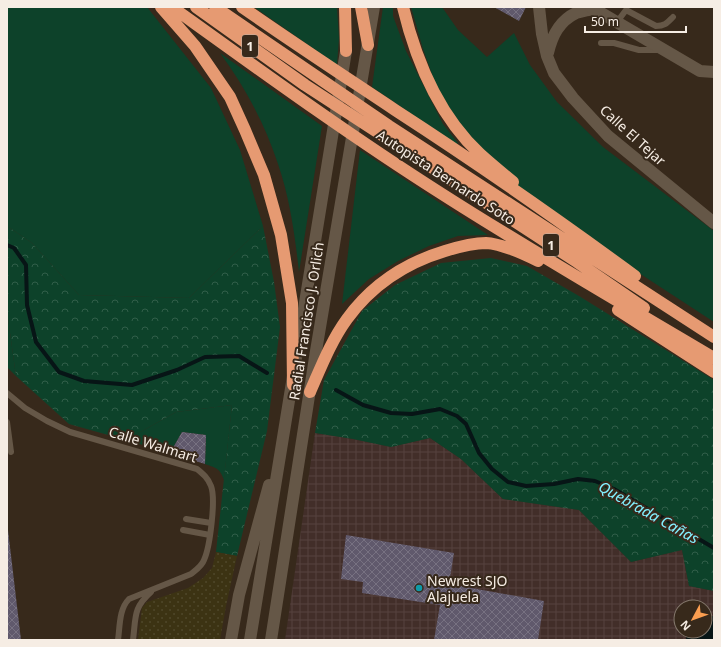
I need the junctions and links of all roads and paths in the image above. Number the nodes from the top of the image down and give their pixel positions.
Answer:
1 (160, 7) edge
2 (172, 7) edge
3 (196, 7) edge
4 (215, 7) edge
5 (242, 7) edge
6 (345, 7) edge
7 (361, 7) edge
8 (374, 7) edge
9 (403, 7) edge
10 (539, 7) edge
11 (593, 8) edge
12 (672, 16) dead end
13 (617, 22) junction
14 (602, 43) dead end
15 (368, 45) junction
16 (664, 50) junction
17 (346, 51) joint
18 (547, 56) junction
19 (700, 71) junction
20 (714, 72) edge
21 (714, 79) edge
22 (388, 132) junction
23 (714, 223) edge
24 (568, 227) junction
25 (714, 336) edge
26 (714, 357) edge
27 (714, 372) edge
28 (293, 385) junction
29 (310, 392) junction
30 (7, 393) edge
31 (287, 416) junction
32 (7, 422) edge
33 (11, 452) dead end
34 (186, 519) dead end
35 (211, 523) junction
36 (183, 530) dead end
37 (210, 535) junction
38 (155, 588) junction
39 (118, 640) edge
40 (133, 640) edge
41 (231, 640) edge
42 (250, 640) edge
43 (271, 640) edge

1 - 28 highway
2 - 26 highway, Autopista Bernardo Soto / 1
3 - 22 highway, Autopista Bernardo Soto / 1
4 - 22 highway, Autopista Bernardo Soto / 1
5 - 24 highway, Autopista Bernardo Soto / 1
6 - 17 highway
7 - 15 highway
8 - 15 main road, Radial Francisco J. Orlich
9 - 24 highway
10 - 18 main road, Calle El Tejar
11 - 13 main road
11 - 18 main road
12 - 13 lane
13 - 16 main road
14 - 16 lane
15 - 29 main road, Radial Francisco J. Orlich
16 - 19 main road
17 - 28 main road, Radial Francisco J. Orlich
18 - 23 main road, Calle El Tejar
19 - 20 main road
19 - 21 lane
22 - 25 highway, Autopista Bernardo Soto / 1
22 - 26 highway, Autopista Bernardo Soto / 1
24 - 25 highway, 1
27 - 29 highway
28 - 31 main road, Radial Francisco J. Orlich
29 - 43 main road, Radial Francisco J. Orlich
30 - 35 lane, Calle Walmart
31 - 41 main road
31 - 42 main road, Radial Francisco J. Orlich
32 - 33 lane
34 - 35 lane
35 - 37 lane, Calle Walmart
36 - 37 lane
37 - 38 lane, Calle Walmart
38 - 39 lane, Calle Walmart
38 - 40 lane, Calle Walmart

